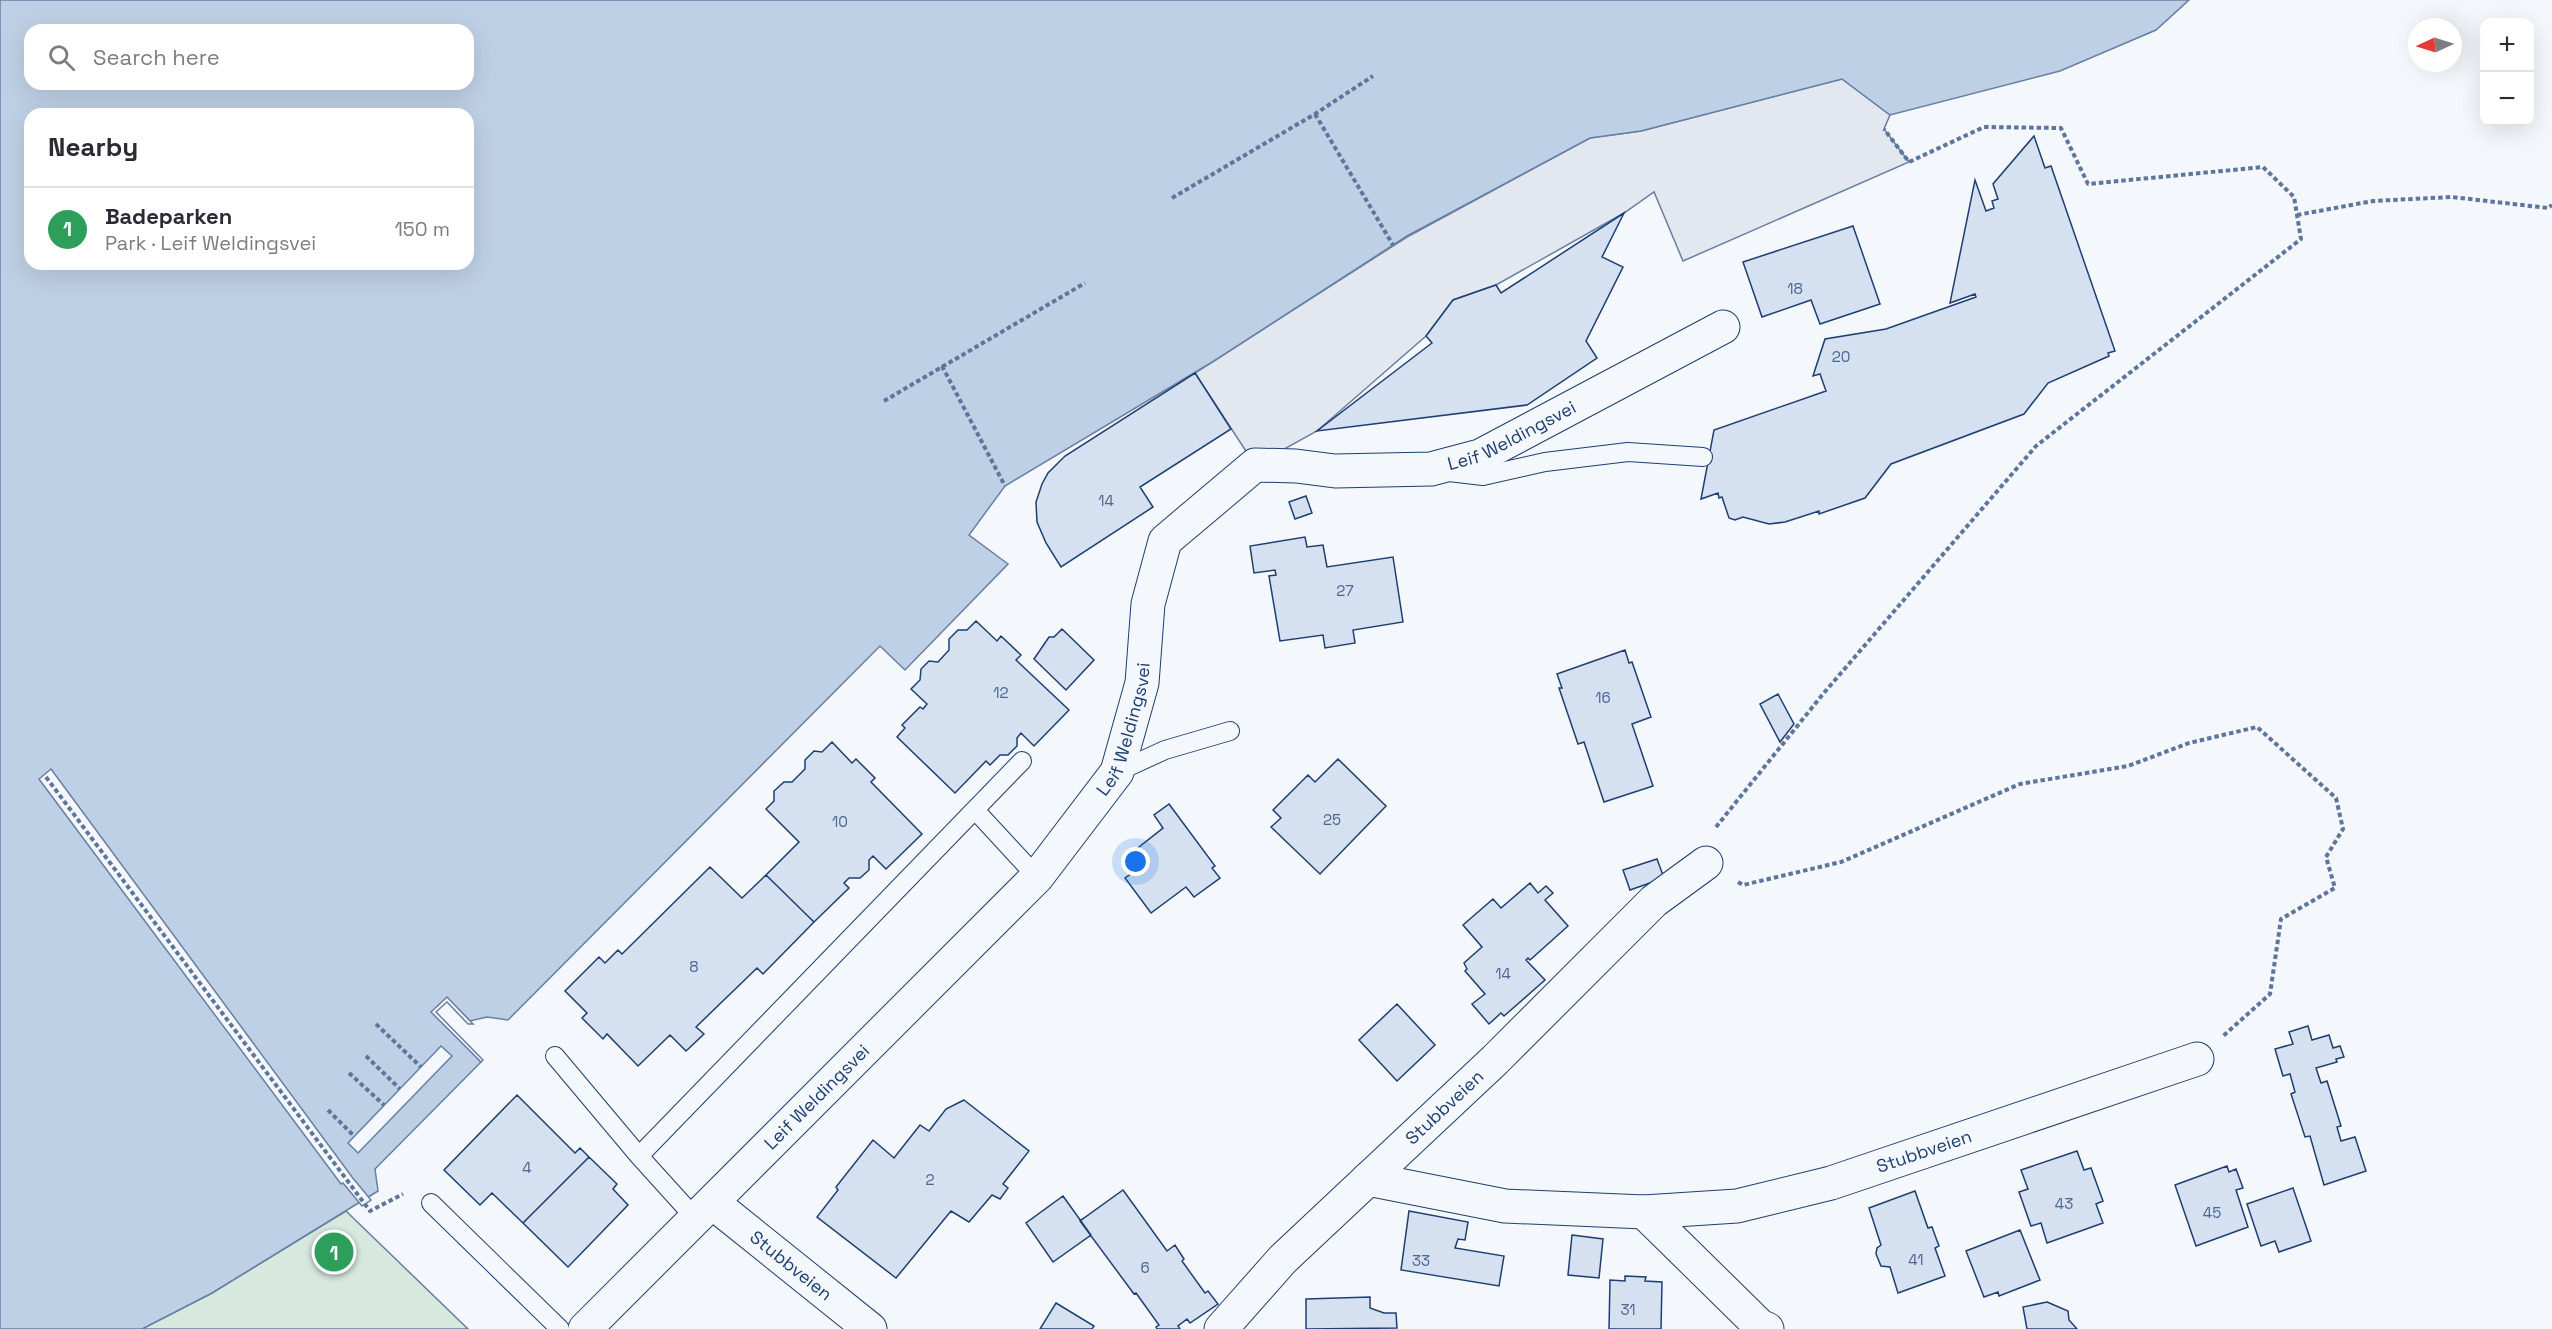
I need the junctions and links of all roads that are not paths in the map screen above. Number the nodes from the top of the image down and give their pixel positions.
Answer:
1 (1723, 327) dead end
2 (1703, 457) dead end
3 (1431, 469) junction
4 (1230, 731) dead end
5 (1022, 762) dead end
6 (1117, 772) junction
7 (976, 811) junction
8 (1706, 863) road end
9 (1037, 877) junction
10 (555, 1056) dead end
11 (2197, 1059) road end
12 (639, 1156) junction
13 (1368, 1179) junction
14 (431, 1203) road end
15 (705, 1211) junction
16 (1644, 1212) junction
17 (560, 1329) edge
18 (585, 1329) edge
19 (870, 1329) edge
20 (1221, 1329) edge
21 (1767, 1329) edge

1 - 3 street, Leif Weldingsvei
2 - 3 lane
3 - 6 street, Leif Weldingsvei
4 - 6 lane
5 - 7 lane
6 - 9 street, Leif Weldingsvei
7 - 9 lane
7 - 12 lane
8 - 13 street, Stubbveien
9 - 15 street, Leif Weldingsvei
10 - 12 lane
11 - 16 street, Stubbveien
12 - 15 lane
13 - 16 street, Stubbveien
13 - 20 street, Stubbveien
14 - 17 lane
15 - 18 street, Leif Weldingsvei
15 - 19 street, Stubbveien
16 - 21 street

